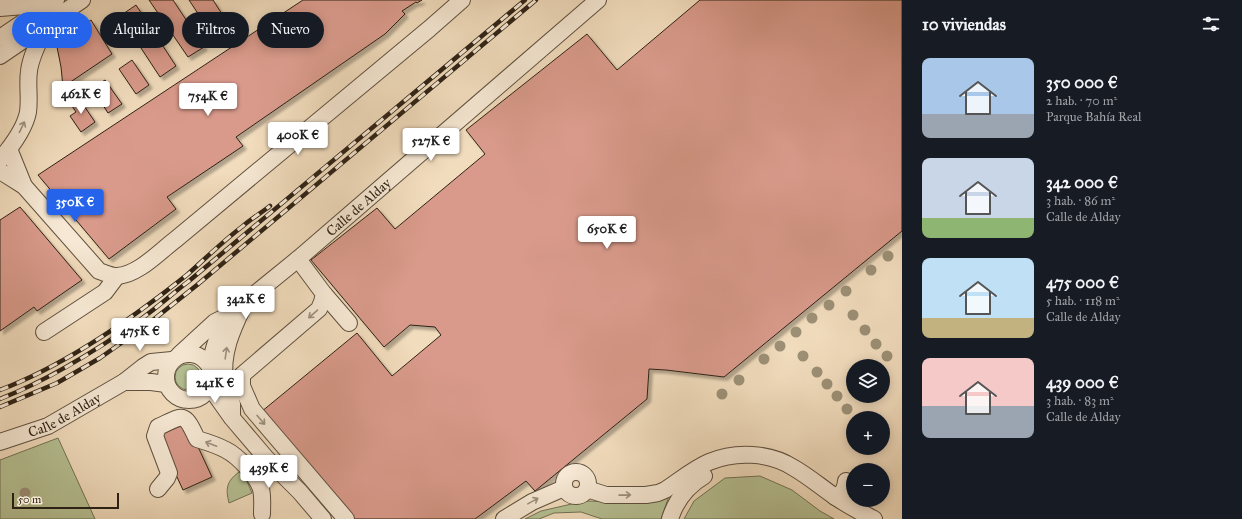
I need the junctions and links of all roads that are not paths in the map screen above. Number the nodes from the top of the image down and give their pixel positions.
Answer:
1 (15, 0) edge
2 (82, 0) edge
3 (462, 0) edge
4 (598, 0) edge
5 (53, 2) edge
6 (0, 8) edge
7 (65, 12) edge
8 (0, 38) edge
9 (12, 48) edge
10 (36, 48) edge
11 (0, 56) edge
12 (5, 154) edge
13 (0, 171) edge
14 (24, 186) junction
15 (298, 259) junction
16 (117, 276) junction
17 (324, 294) junction
18 (245, 302) junction
19 (229, 315) junction
20 (349, 323) dead end
21 (44, 332) dead end
22 (176, 358) junction
23 (210, 366) junction
24 (124, 382) junction
25 (166, 384) junction
26 (204, 393) junction
27 (232, 418) junction
28 (0, 442) edge
29 (266, 458) junction
30 (846, 481) dead end
31 (158, 489) dead end
32 (835, 497) junction
33 (262, 514) dead end
34 (312, 519) edge
35 (323, 519) edge
36 (346, 519) edge
37 (504, 519) edge
38 (670, 519) edge
39 (853, 519) edge
40 (874, 519) edge

1 - 5 street
2 - 7 street
3 - 16 street
4 - 15 street, Calle de Alday
5 - 6 street
5 - 8 street
9 - 11 street
12 -> 10 street
12 - 14 street
13 - 14 street
14 - 16 street
15 - 17 street
15 - 18 street, Calle de Alday
16 - 21 street
17 - 20 street
17 -> 36 street
18 - 19 street, Calle de Alday
27 -> 18 street, Calle de Alday
19 - 22 street, Calle de Alday
19 - 23 street, Calle de Alday
22 - 23 street
22 - 24 street, Calle de Alday
22 - 25 street
23 - 26 street
24 - 25 street
24 - 28 street, Calle de Alday
25 - 26 street
26 - 27 street
27 - 29 street
29 - 34 street
29 - 35 street
30 - 32 street
33 -> 31 street
37 -> 32 street
32 - 40 street
38 - 39 street

